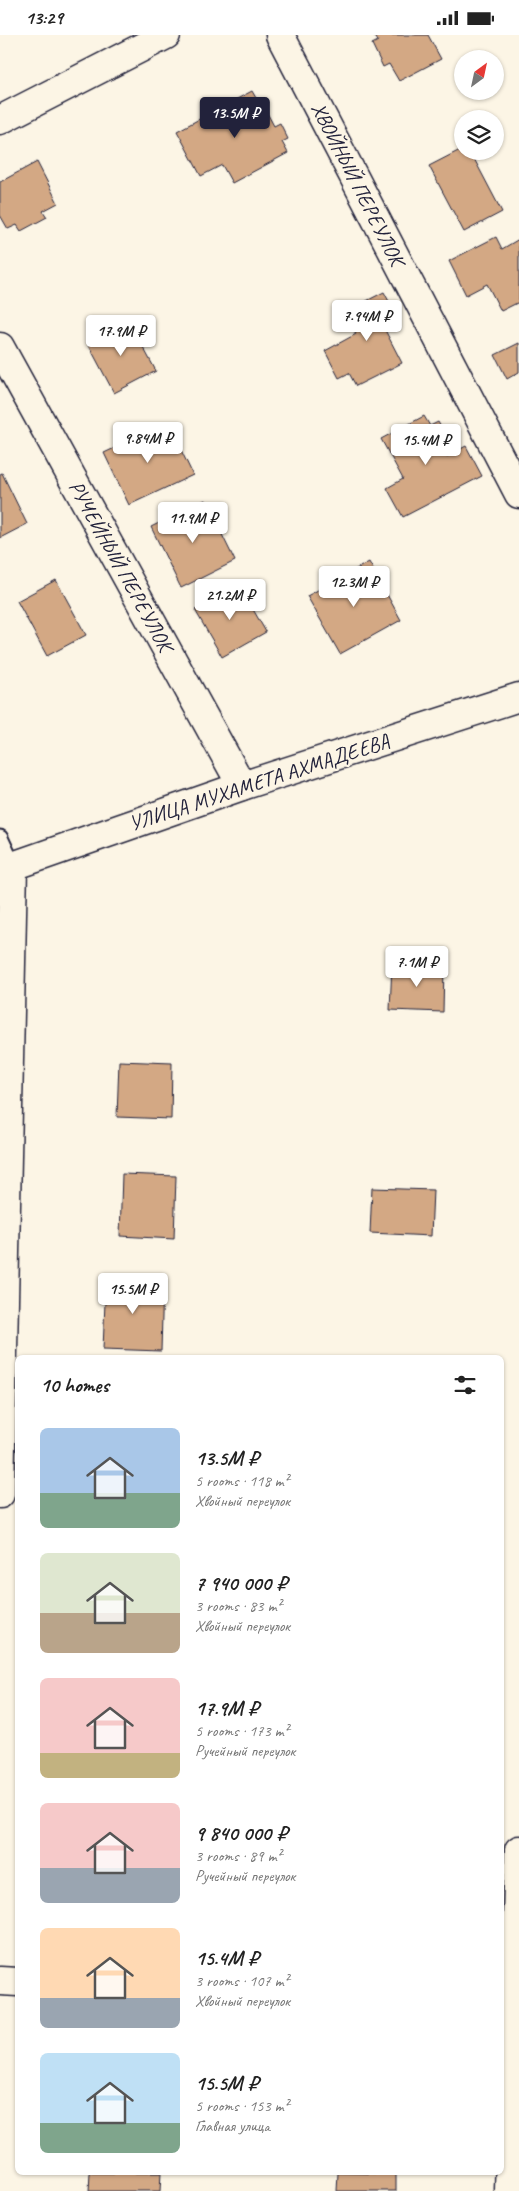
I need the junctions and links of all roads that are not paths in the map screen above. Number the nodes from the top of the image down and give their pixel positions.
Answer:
1 (166, 35) edge
2 (280, 35) edge
3 (1, 117) edge
4 (0, 347) edge
5 (519, 493) edge
6 (519, 697) edge
7 (242, 785) junction
8 (0, 838) edge
9 (6, 867) edge
10 (2, 1351) edge
11 (0, 1494) edge
12 (519, 1851) edge
13 (0, 1981) edge
14 (15, 1982) edge
15 (508, 2003) edge
16 (510, 2191) edge

1 - 3 street
2 - 5 street, ХВОЙНЫЙ ПЕРЕУЛОК
4 - 7 street, РУЧЕЙНЫЙ ПЕРЕУЛОК
6 - 7 street, УЛИЦА МУХАМЕТА АХМАДЕЕВА
7 - 9 street, УЛИЦА МУХАМЕТА АХМАДЕЕВА
8 - 9 lane
9 - 10 street
10 - 11 street
12 - 15 street
13 - 14 street
15 - 16 street

